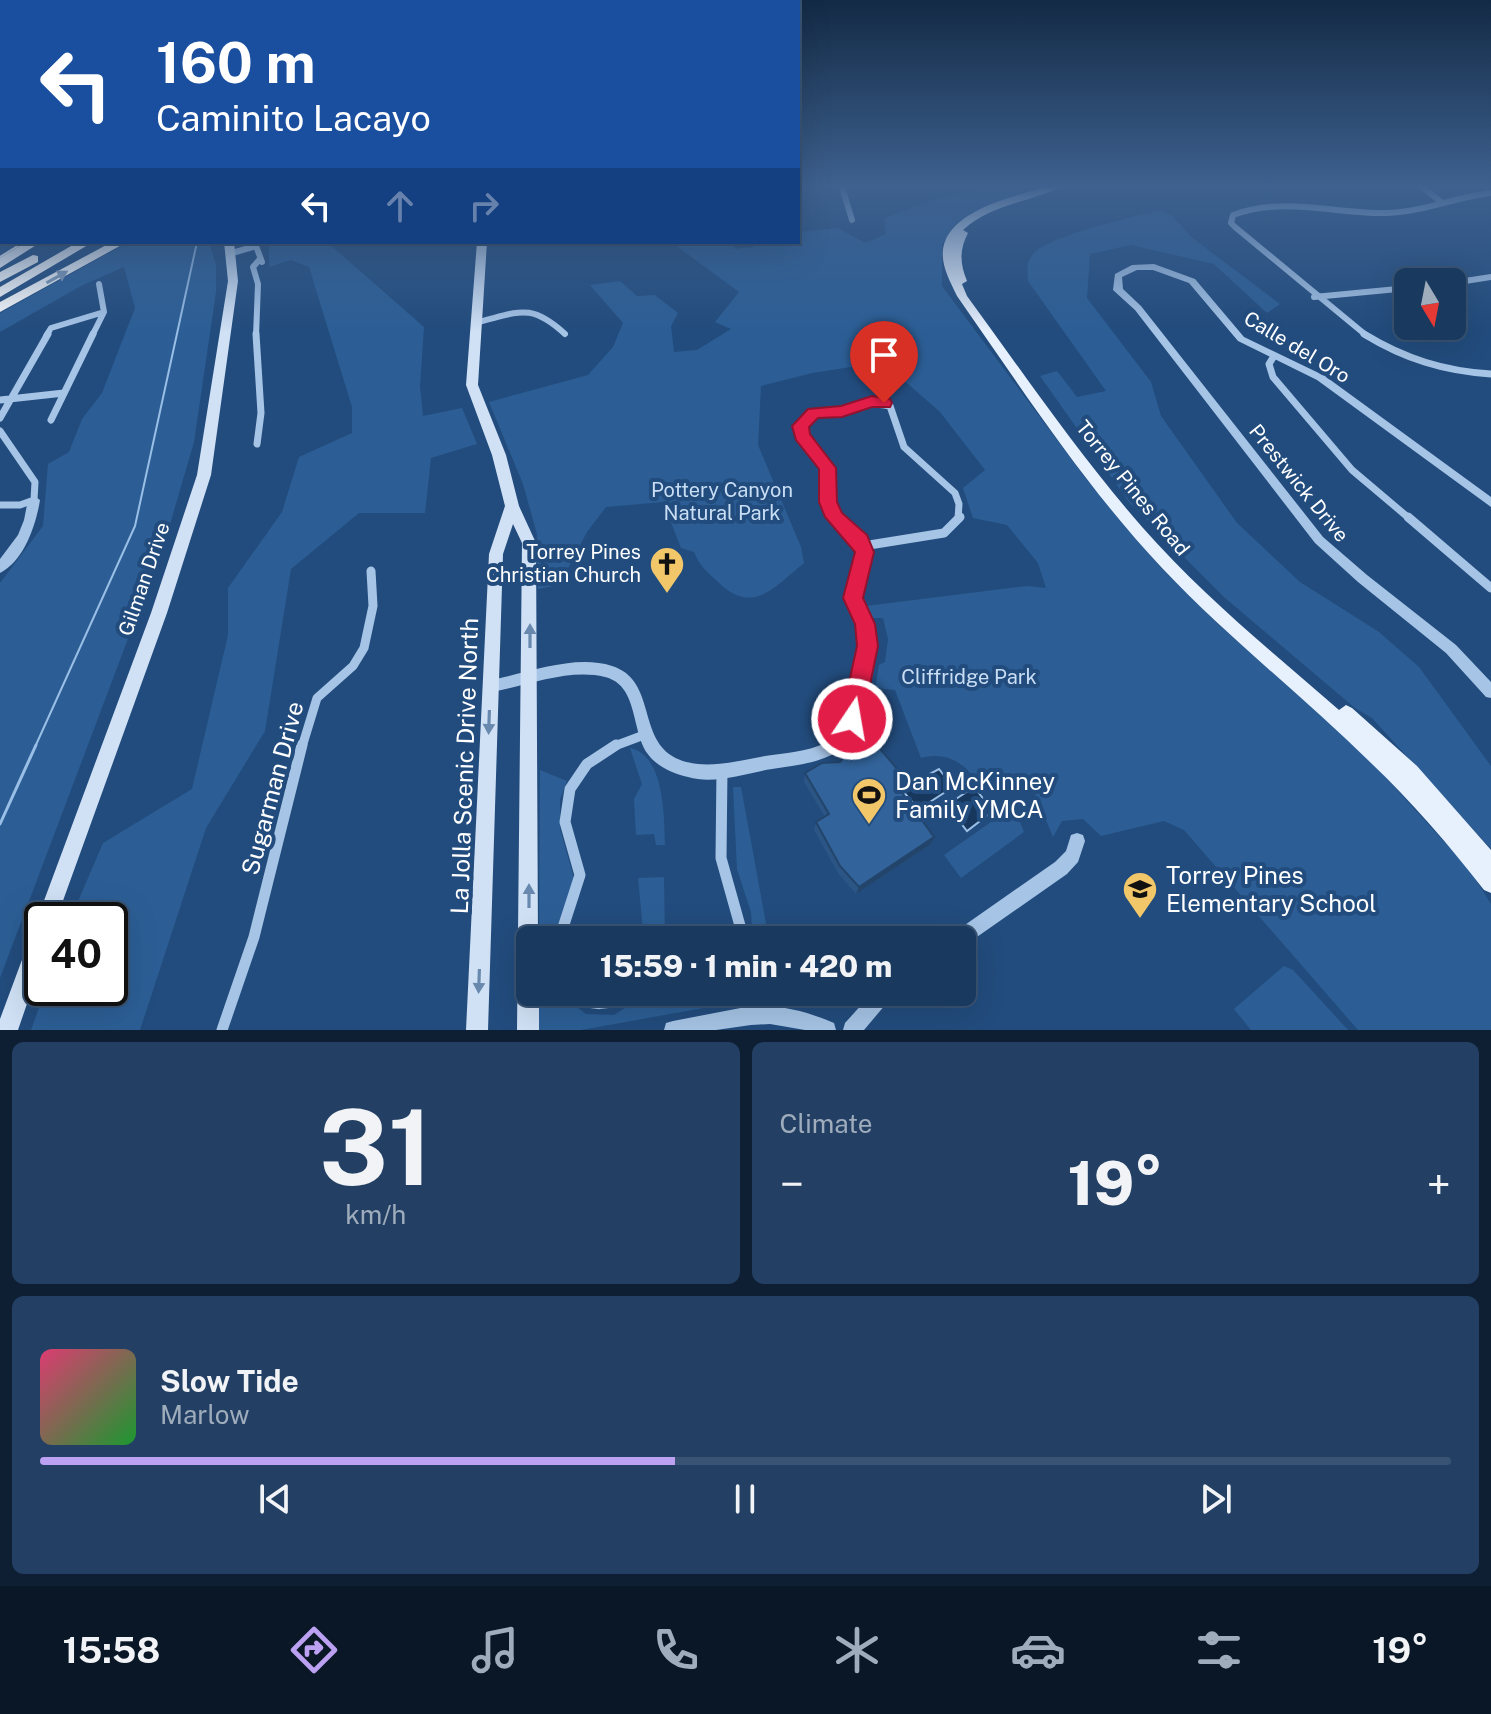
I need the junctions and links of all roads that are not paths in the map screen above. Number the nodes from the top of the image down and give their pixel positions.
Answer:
1 (953, 235) edge
2 (965, 235) edge
3 (1244, 235) edge
4 (32, 244) edge
5 (60, 244) edge
6 (84, 244) edge
7 (117, 244) edge
8 (482, 244) edge
9 (230, 247) edge
10 (0, 264) edge
11 (1125, 271) joint
12 (1491, 277) edge
13 (0, 278) edge
14 (1466, 281) edge
15 (99, 284) dead end
16 (1394, 289) edge
17 (0, 293) edge
18 (1314, 297) junction
19 (0, 308) edge
20 (104, 312) junction
21 (474, 323) junction
22 (565, 334) dead end
23 (1274, 356) junction
24 (1491, 374) edge
25 (64, 393) junction
26 (10, 399) junction
27 (0, 400) edge
28 (0, 418) edge
29 (51, 420) dead end
30 (0, 431) edge
31 (257, 444) dead end
32 (34, 500) junction
33 (1491, 503) edge
34 (0, 505) edge
35 (512, 506) junction
36 (863, 546) junction
37 (0, 568) edge
38 (371, 571) dead end
39 (1491, 588) edge
40 (530, 679) junction
41 (491, 686) junction
42 (1491, 692) edge
43 (644, 735) junction
44 (722, 770) junction
45 (1077, 841) dead end
46 (1491, 865) edge
47 (1491, 883) edge
48 (53, 902) edge
49 (564, 926) edge
50 (742, 926) edge
51 (976, 927) edge
52 (24, 982) edge
53 (873, 1006) edge
54 (7, 1030) edge
55 (222, 1030) edge
56 (477, 1030) edge
57 (528, 1030) edge
58 (673, 1030) edge
59 (827, 1030) edge
60 (852, 1030) edge

1 - 47 main road, Torrey Pines Road
2 - 46 main road, Torrey Pines Road
3 - 18 street
4 - 10 highway
5 - 13 highway
6 - 17 highway
19 -> 7 highway
8 - 21 main road
9 - 31 street
9 - 48 main road, Gilman Drive
11 - 23 street, Calle del Oro
11 - 42 street, Prestwick Drive
12 - 14 street
15 - 20 street
16 - 18 street
18 - 24 street
20 - 25 street
20 - 26 street
21 - 22 street
21 - 35 main road
23 - 33 street, Calle del Oro
23 - 39 street
25 - 26 street
25 - 29 street
26 - 27 street
26 - 28 street
30 - 32 street
32 - 34 street
32 - 37 street
40 -> 35 main road
35 - 41 main road, La Jolla Scenic Drive North
36 - 36 street
36 - 44 street
38 - 55 street, Sugarman Drive
40 - 41 street
40 - 43 street
57 -> 40 main road
41 -> 56 main road, La Jolla Scenic Drive North
43 - 44 street
43 - 49 street
44 - 50 street
45 - 51 street
52 - 54 main road
53 - 60 street
58 - 59 street

